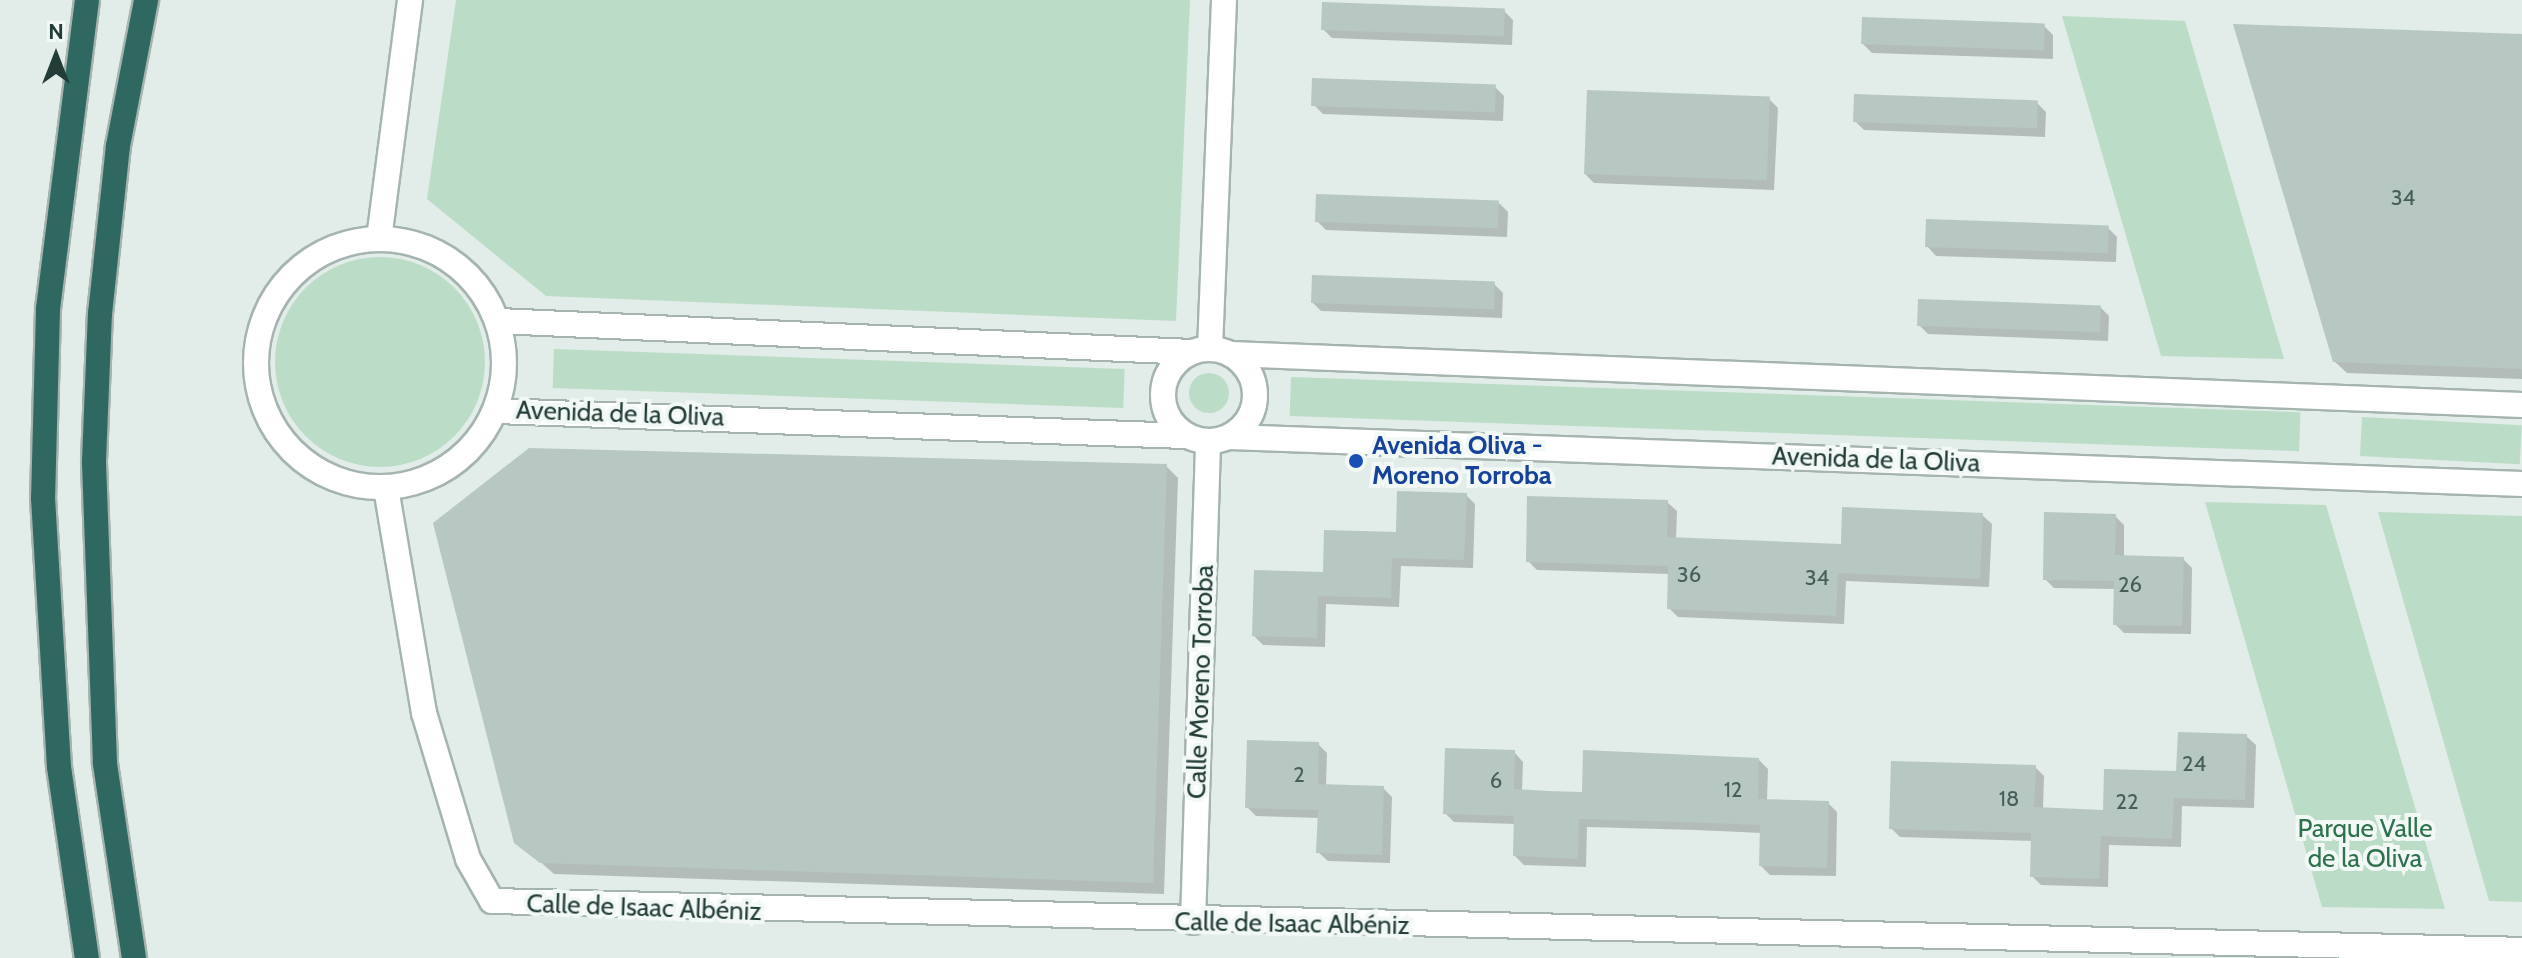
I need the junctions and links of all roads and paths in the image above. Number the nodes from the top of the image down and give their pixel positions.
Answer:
1 (87, 0) edge
2 (146, 0) edge
3 (410, 0) edge
4 (1224, 0) edge
5 (379, 239) junction
6 (498, 321) junction
7 (1211, 352) junction
8 (2522, 405) edge
9 (496, 411) junction
10 (1207, 438) junction
11 (2522, 484) edge
12 (386, 488) junction
13 (1193, 922) junction
14 (2522, 950) edge
15 (87, 958) edge
16 (134, 958) edge

1 - 15 highway
2 - 16 highway
3 - 5 street
4 - 7 street
5 - 6 street
5 - 12 street, Avenida de la Oliva
6 - 7 street
6 - 9 street
7 - 8 street
7 - 10 street
7 - 10 street
9 - 10 street, Avenida de la Oliva
9 - 12 street, Avenida de la Oliva
10 - 11 street, Avenida de la Oliva
10 - 13 street, Calle Moreno Torroba
12 - 13 street, Calle de Isaac Albéniz
13 - 14 street, Calle de Isaac Albéniz

